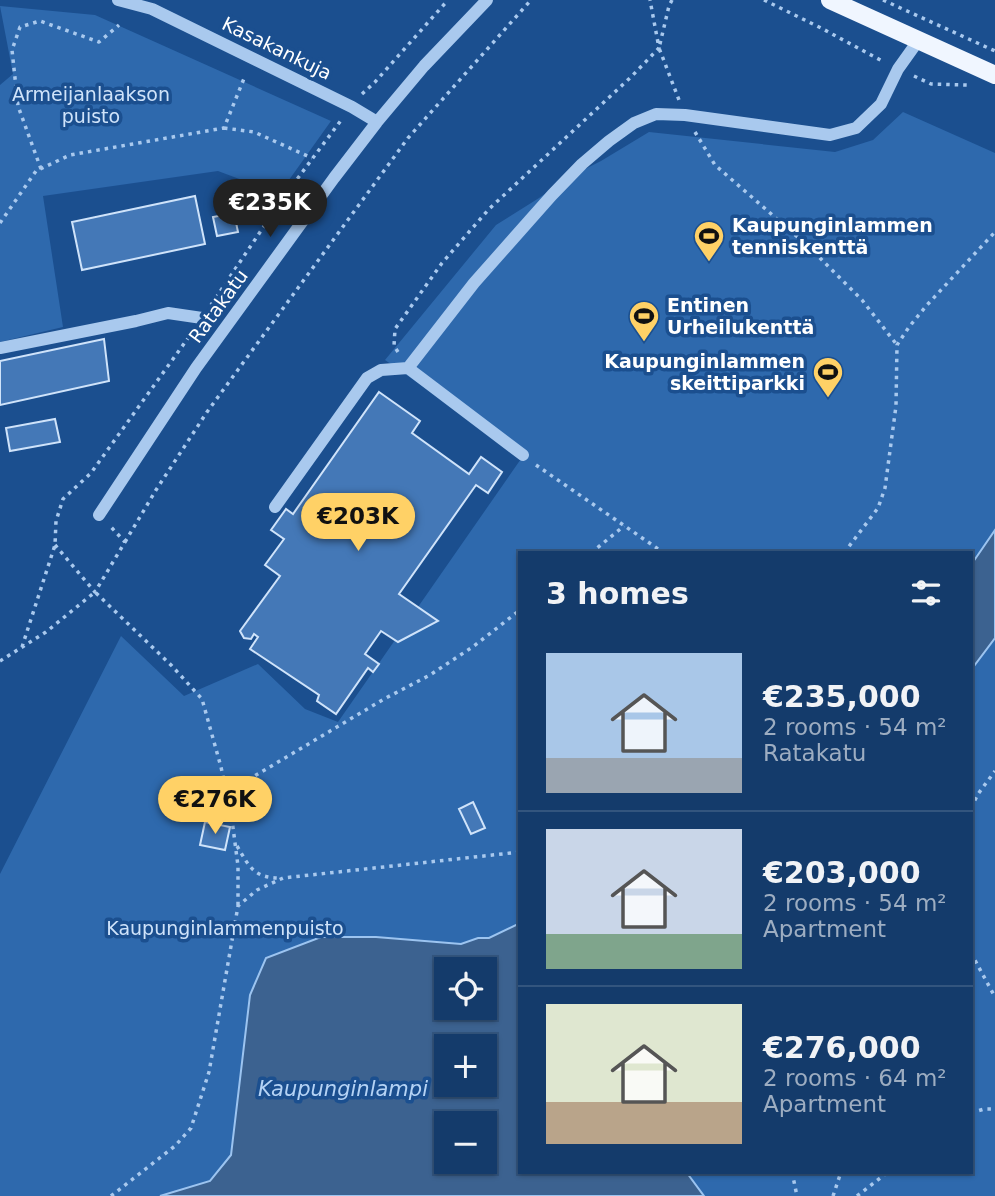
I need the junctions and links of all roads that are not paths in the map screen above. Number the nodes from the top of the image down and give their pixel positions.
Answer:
1 (118, 0) edge
2 (487, 0) edge
3 (830, 0) edge
4 (918, 41) junction
5 (995, 75) edge
6 (377, 122) junction
7 (202, 318) dead end
8 (0, 348) edge
9 (408, 368) junction
10 (523, 456) road end
11 (275, 507) dead end
12 (99, 514) road end

1 - 6 street, Kasakankuja
2 - 6 street, Ratakatu
3 - 4 main road
4 - 5 main road
4 - 9 street
6 - 12 street, Ratakatu
7 - 8 street
9 - 10 street
9 - 11 street

